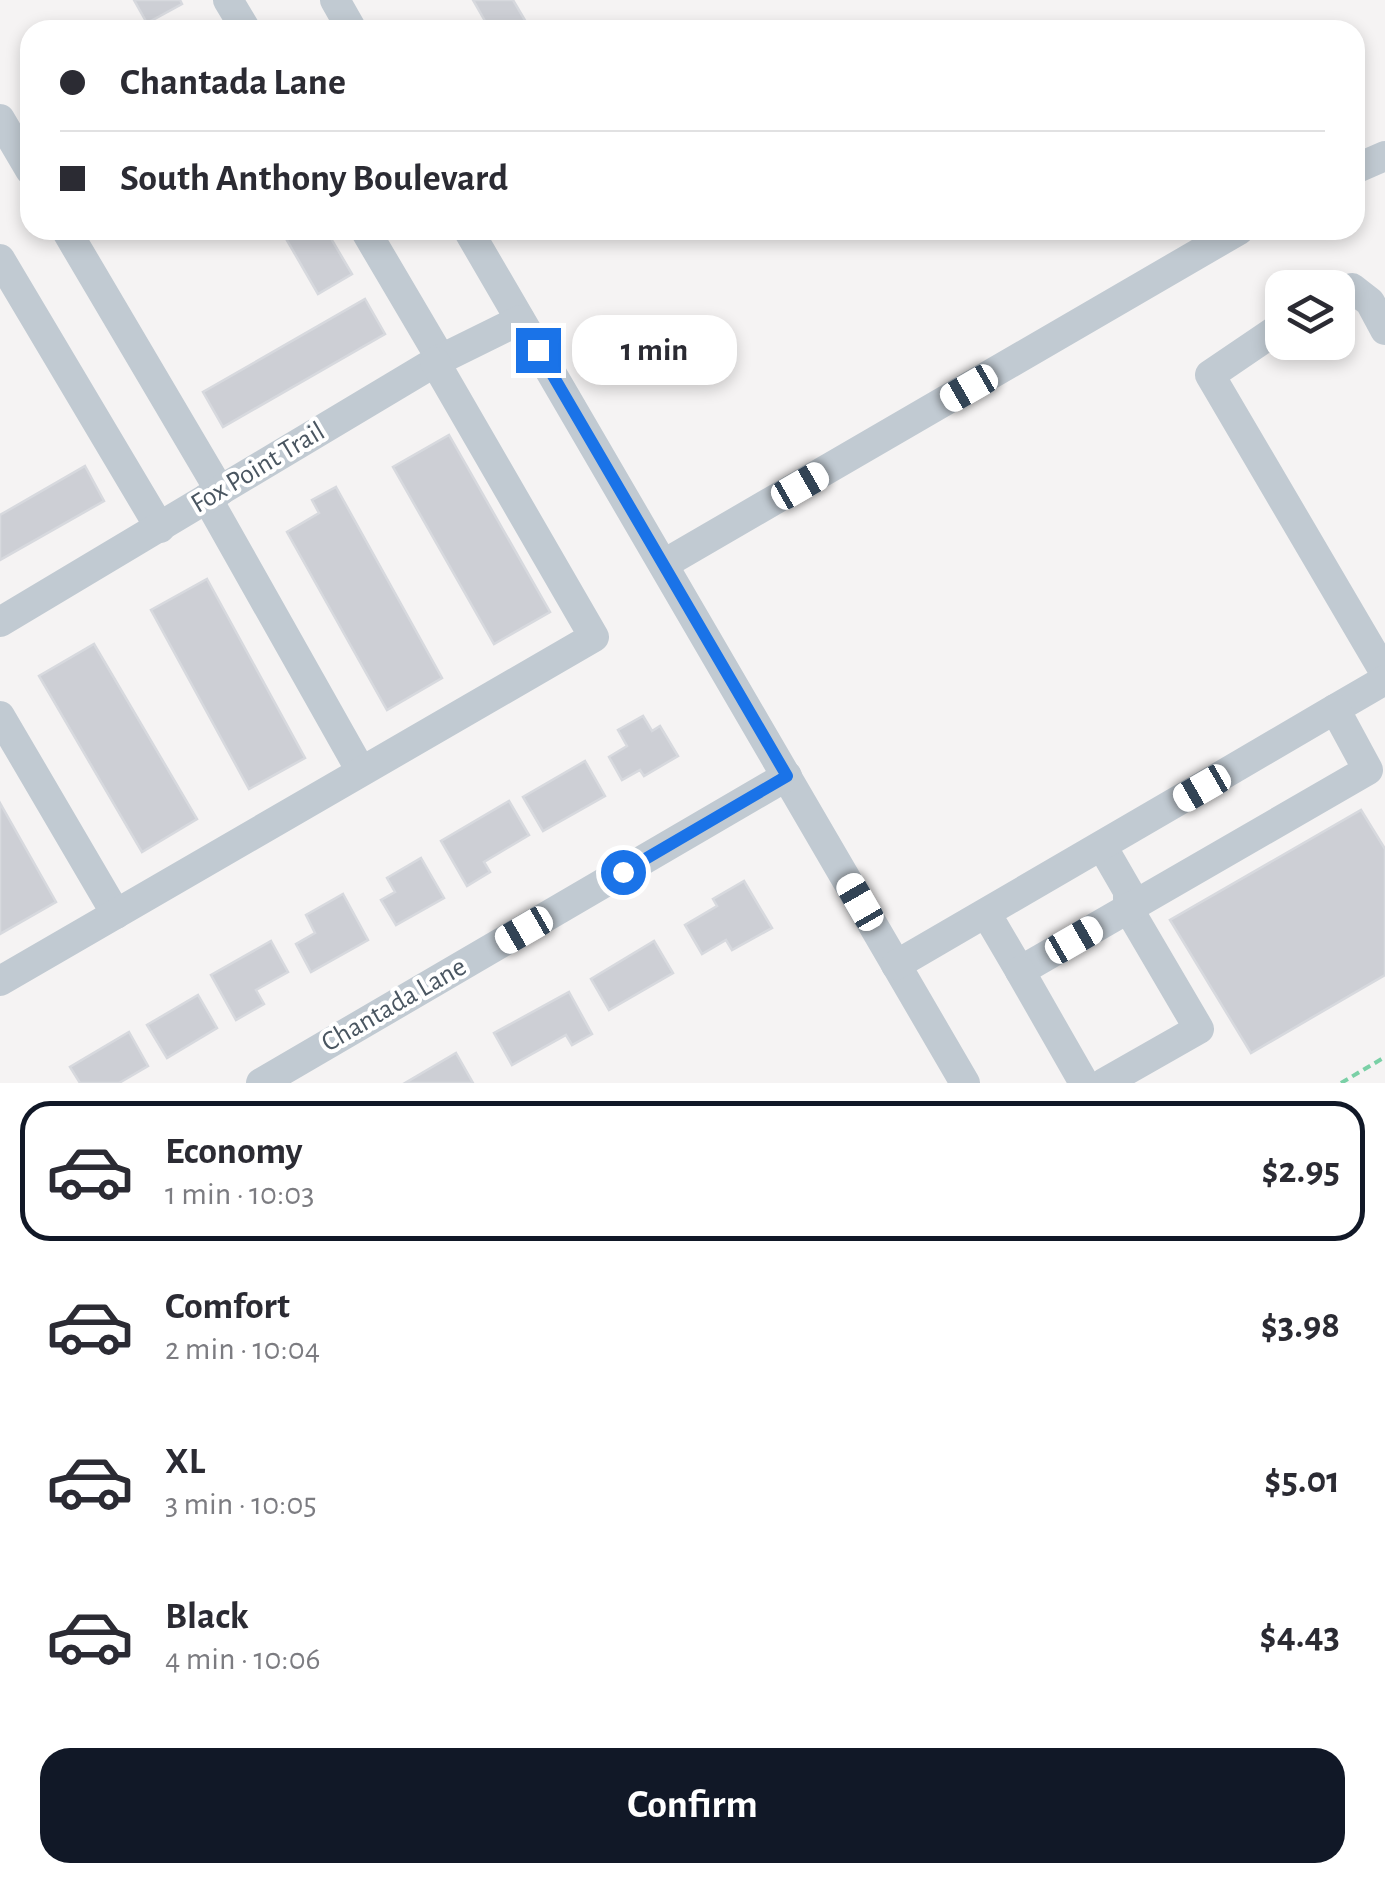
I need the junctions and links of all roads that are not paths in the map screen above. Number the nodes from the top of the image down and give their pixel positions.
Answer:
1 (0, 119) edge
2 (20, 153) edge
3 (72, 240) edge
4 (371, 240) edge
5 (474, 240) edge
6 (1222, 240) edge
7 (0, 259) edge
8 (1355, 290) edge
9 (520, 320) junction
10 (1385, 330) edge
11 (1265, 337) edge
12 (438, 360) junction
13 (214, 495) junction
14 (160, 528) junction
15 (664, 564) junction
16 (0, 622) edge
17 (1385, 677) edge
18 (1335, 710) junction
19 (0, 716) edge
20 (361, 771) junction
21 (787, 776) junction
22 (1102, 846) junction
23 (1128, 908) junction
24 (986, 913) junction
25 (116, 914) junction
26 (896, 966) junction
27 (1020, 971) junction
28 (0, 981) edge
29 (261, 1083) edge
30 (965, 1083) edge
31 (1084, 1083) edge
32 (1104, 1083) edge

1 - 2 street
3 - 13 street
4 - 12 street
5 - 9 street
6 - 15 street
7 - 14 street
8 - 10 street
9 - 12 street, Fox Point Trail
9 - 15 street
11 - 17 street
12 - 13 street, Fox Point Trail
12 - 20 street
13 - 14 street, Fox Point Trail
13 - 20 street
14 - 16 street, Fox Point Trail
15 - 21 street
17 - 18 street
18 - 22 street
18 - 23 street
19 - 25 street
20 - 25 street
21 - 26 street
21 - 29 street, Chantada Lane
22 - 23 street
22 - 24 street
23 - 27 street
23 - 32 street
24 - 26 street
24 - 27 street
25 - 28 street
26 - 30 street
27 - 31 street

